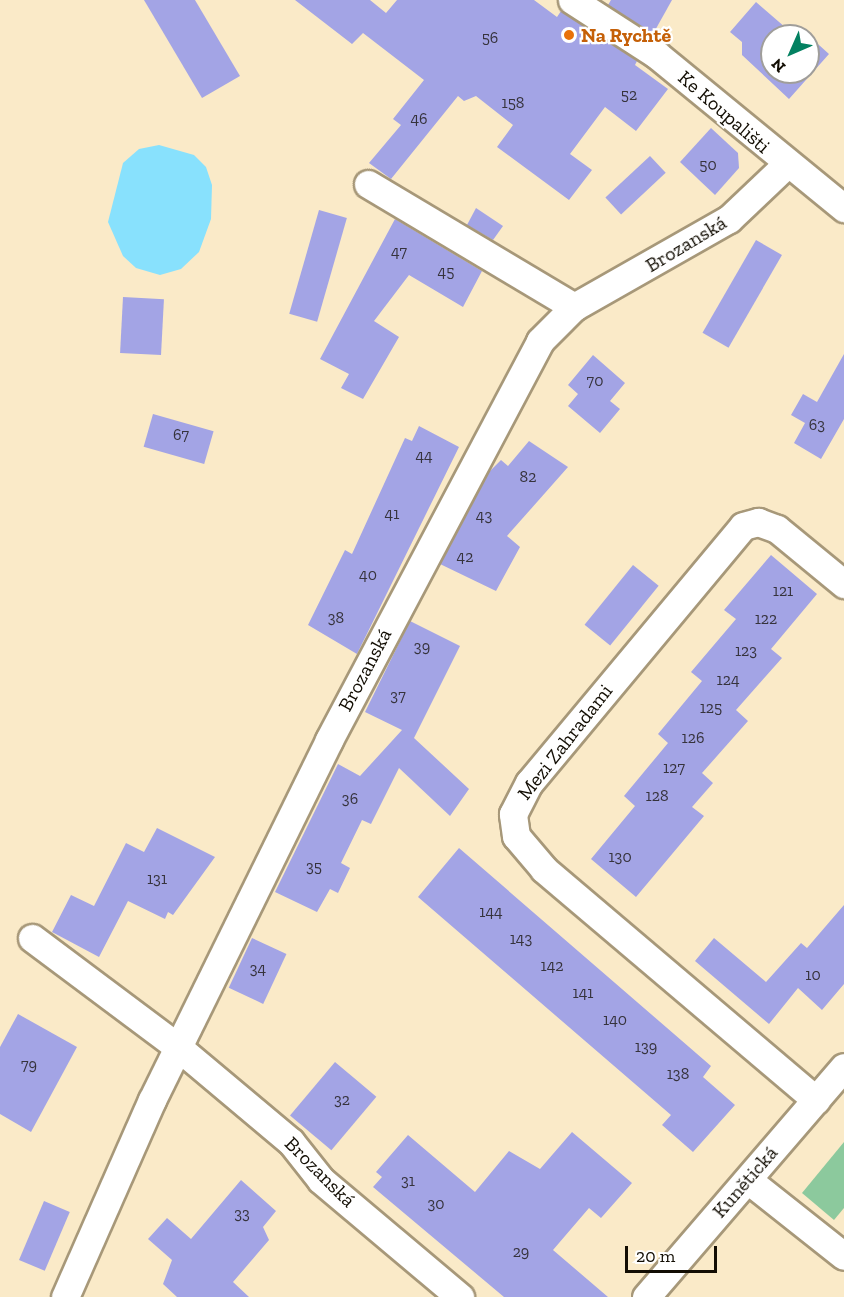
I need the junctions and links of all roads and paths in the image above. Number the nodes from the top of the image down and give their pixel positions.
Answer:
1 (572, 0) edge
2 (786, 165) junction
3 (368, 184) dead end
4 (844, 208) edge
5 (574, 307) junction
6 (844, 584) edge
7 (32, 938) dead end
8 (179, 1048) junction
9 (844, 1067) edge
10 (816, 1100) junction
11 (748, 1179) junction
12 (844, 1256) edge
13 (65, 1297) edge
14 (460, 1297) edge
15 (646, 1297) edge

1 - 2 street, Ke Koupališti
2 - 4 street, Ke Koupališti
2 - 5 street, Brozanská
3 - 5 street
5 - 8 street, Brozanská
6 - 10 street, Mezi Zahradami
7 - 8 street, Brozanská
8 - 13 street, Brozanská
8 - 14 street, Brozanská
9 - 10 street, Kunětická
10 - 11 street, Kunětická
11 - 12 street
11 - 15 street, Kunětická

